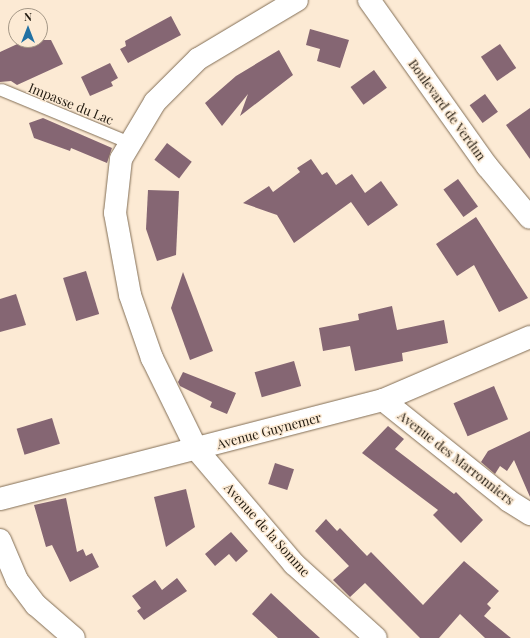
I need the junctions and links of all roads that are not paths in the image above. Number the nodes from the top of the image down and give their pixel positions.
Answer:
1 (297, 0) edge
2 (369, 0) edge
3 (2, 90) dead end
4 (130, 143) junction
5 (530, 218) edge
6 (530, 337) edge
7 (383, 400) junction
8 (197, 450) junction
9 (0, 499) edge
10 (530, 514) edge
11 (0, 540) edge
12 (74, 638) edge
13 (376, 638) edge

1 - 4 street, Avenue de la Somme
2 - 5 street, Boulevard de Verdun
3 - 4 lane, Impasse du Lac
4 - 8 street, Avenue de la Somme
6 - 7 street, Avenue Guynemer
7 - 8 street, Avenue Guynemer
7 - 10 street, Avenue des Marronniers
8 - 9 street, Avenue Guynemer
8 - 13 street, Avenue de la Somme
11 - 12 street

